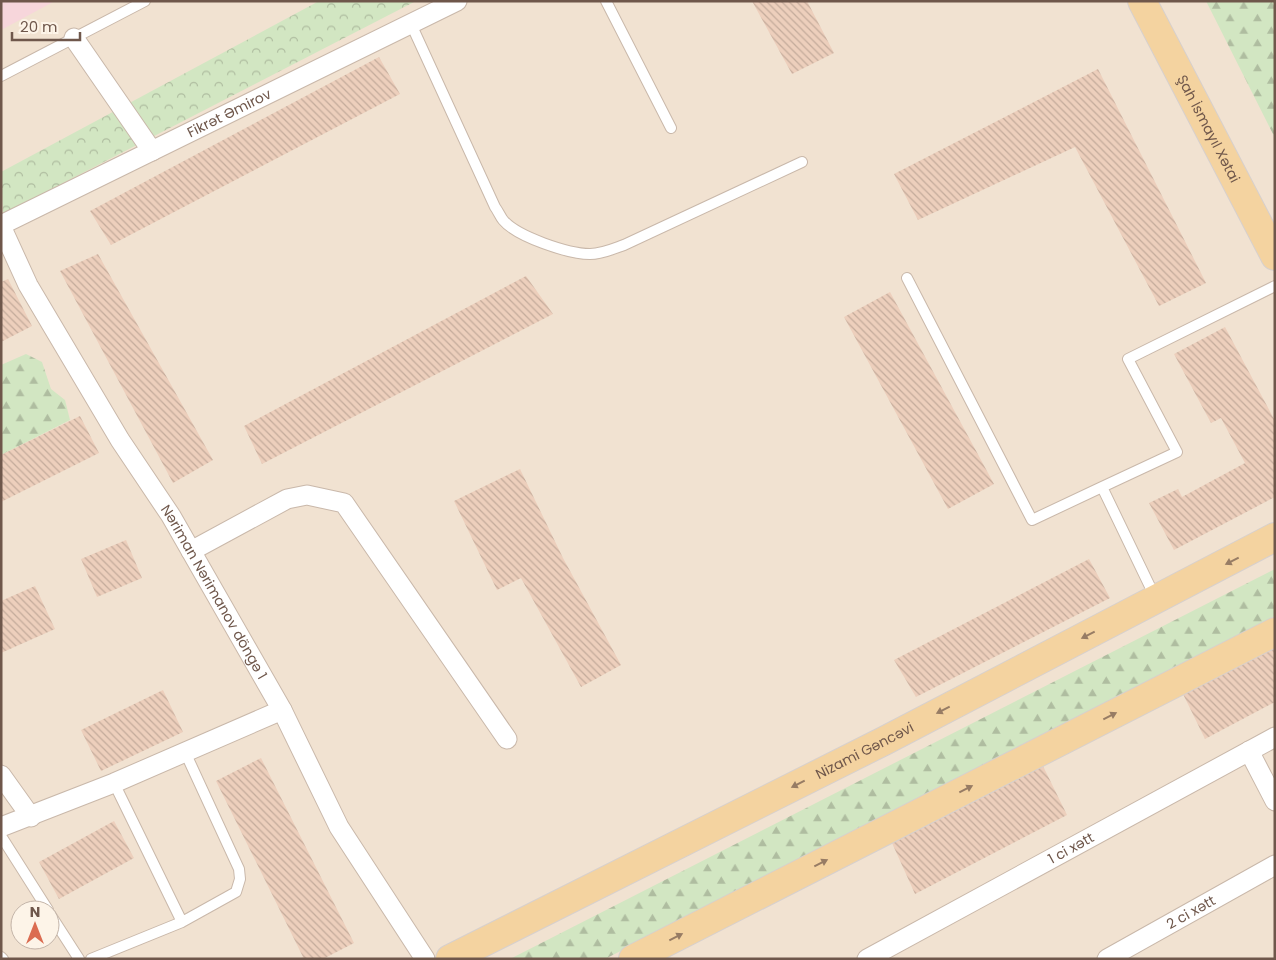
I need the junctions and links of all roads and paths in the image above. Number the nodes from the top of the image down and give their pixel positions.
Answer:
1 (145, 1) edge
2 (457, 1) edge
3 (606, 1) edge
4 (1142, 1) edge
5 (411, 24) junction
6 (74, 38) junction
7 (1, 76) edge
8 (671, 128) dead end
9 (152, 151) junction
10 (802, 162) dead end
11 (1, 225) edge
12 (1275, 256) edge
13 (907, 278) dead end
14 (1275, 286) edge
15 (1102, 487) junction
16 (1275, 538) edge
17 (191, 551) junction
18 (1156, 600) junction
19 (1275, 632) edge
20 (282, 710) junction
21 (1275, 737) edge
22 (508, 739) dead end
23 (1249, 751) junction
24 (185, 752) junction
25 (1, 774) edge
26 (114, 783) junction
27 (1275, 801) edge
28 (31, 817) junction
29 (1, 827) edge
30 (1, 836) edge
31 (1275, 865) edge
32 (42, 900) edge
33 (182, 922) junction
34 (60, 929) edge
35 (80, 959) edge
36 (91, 959) edge
37 (425, 959) edge
38 (450, 959) edge
39 (632, 959) edge
40 (867, 959) edge
41 (1107, 959) edge

1 - 6 lane
2 - 5 street, Fikrət Əmirov
3 - 8 lane
4 - 12 main road, Şah İsmayıl Xətai
5 - 9 street, Fikrət Əmirov
5 - 10 lane
6 - 7 lane
6 - 9 street
9 - 11 street, Fikrət Əmirov
11 - 17 street, Nəriman Nərimanov döngə 1
13 - 15 lane
14 - 15 lane
15 - 18 lane
16 -> 18 main road, Nizami Gəncəvi
17 - 20 street, Nəriman Nərimanov döngə 1
17 - 22 street
18 -> 38 main road, Nizami Gəncəvi
39 -> 19 main road
20 - 24 street
20 - 37 street, Nəriman Nərimanov döngə 1
21 - 23 street, 1 ci xətt
23 - 27 street
23 - 40 street, 1 ci xətt
24 - 26 street
24 - 33 lane
25 - 28 street
26 - 28 street
26 - 33 lane
28 - 29 street
30 - 32 lane
31 - 41 street, 2 ci xətt
33 - 36 lane
34 - 35 lane

